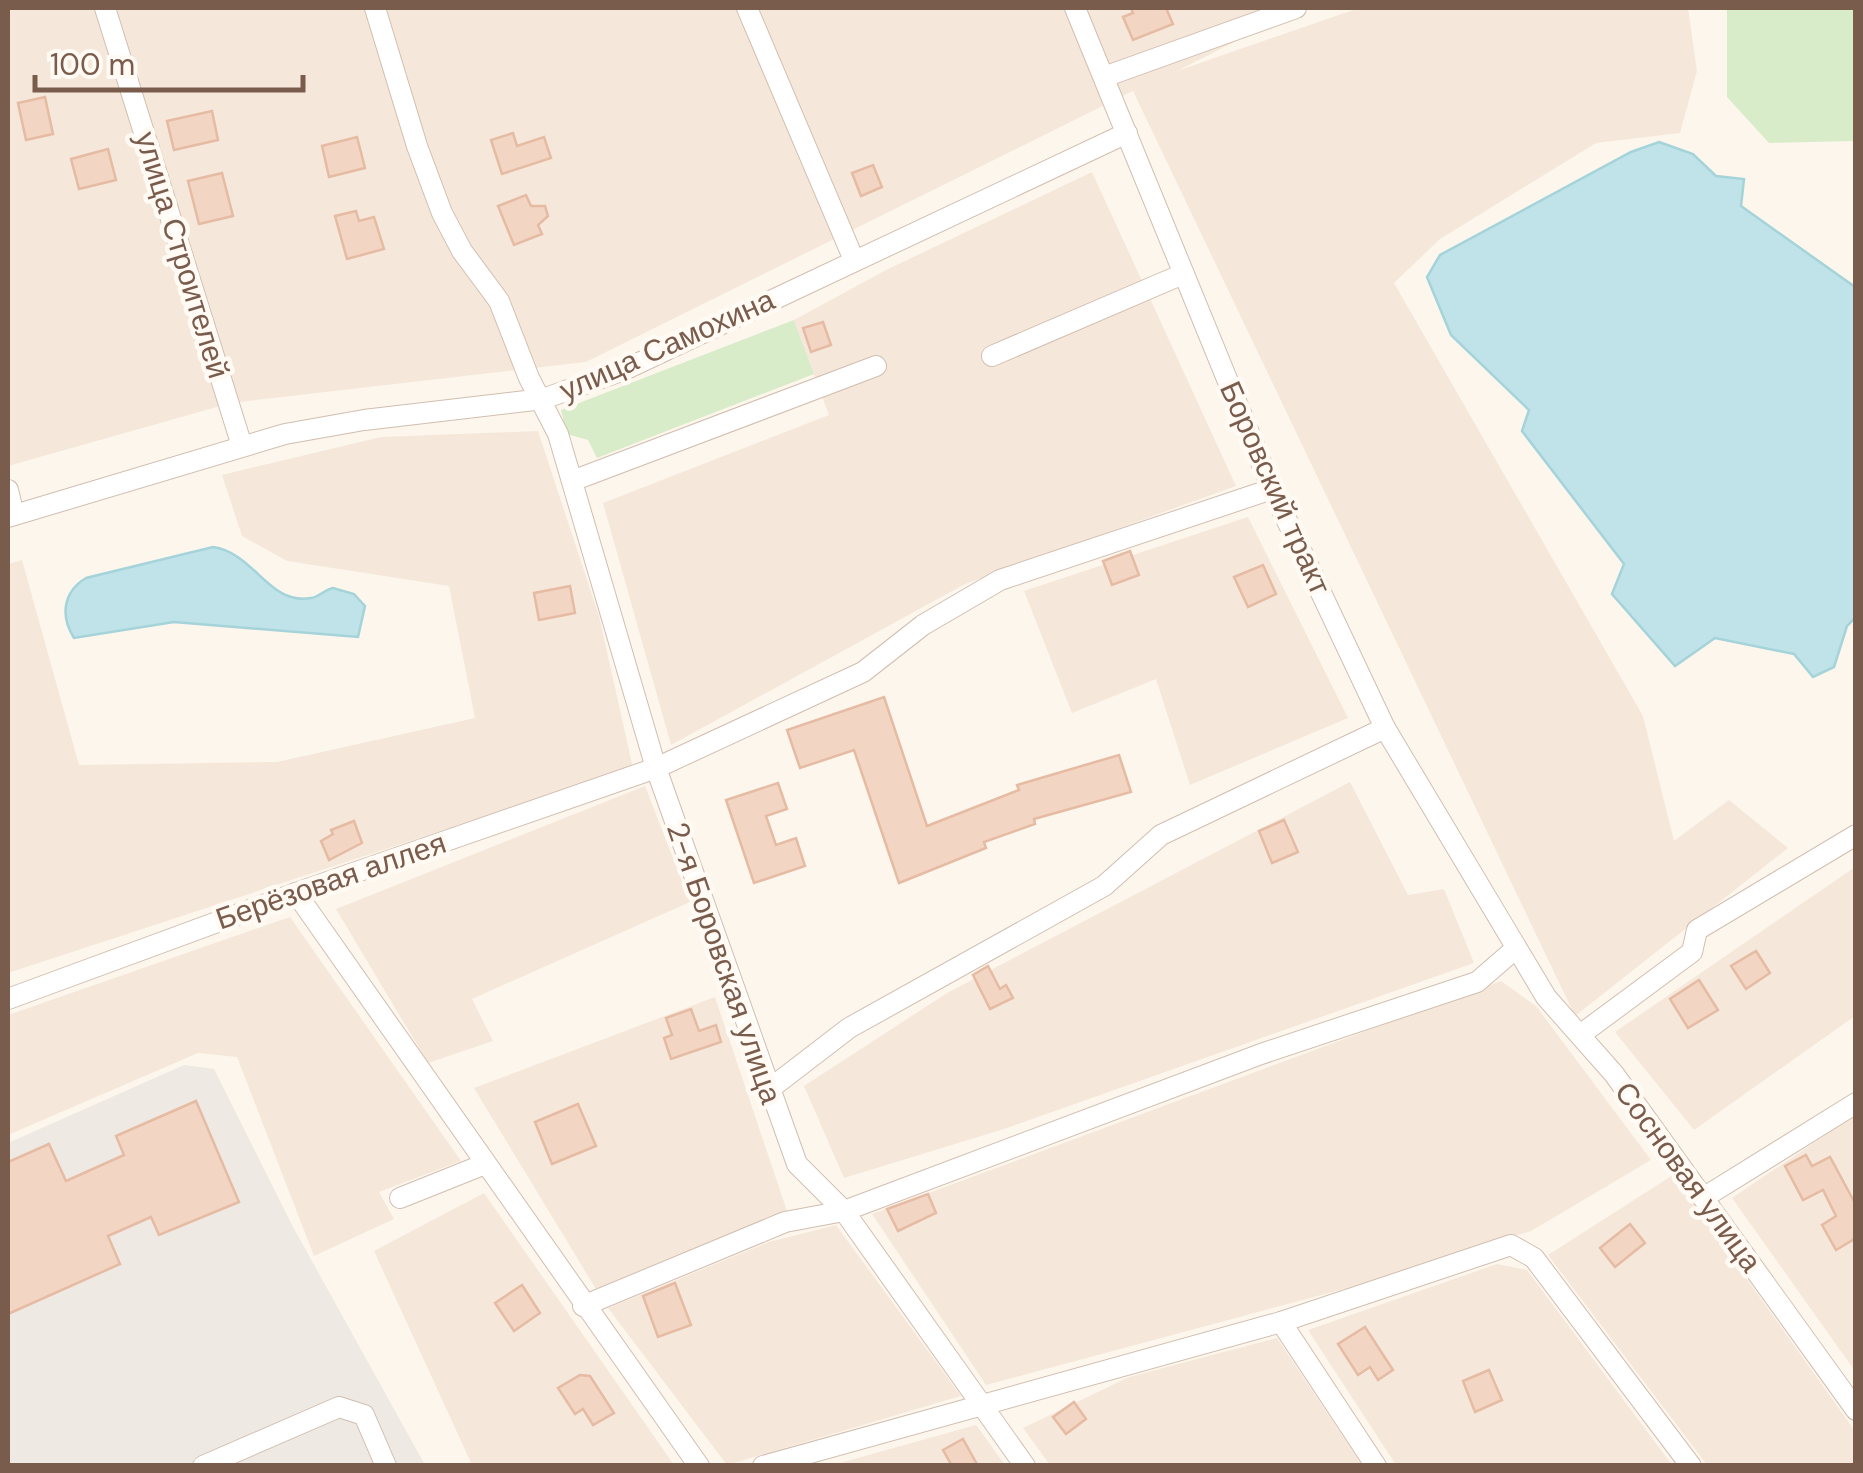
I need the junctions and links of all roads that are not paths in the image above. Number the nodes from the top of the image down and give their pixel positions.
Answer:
1 (105, 8) edge
2 (375, 8) edge
3 (747, 8) edge
4 (1075, 8) edge
5 (1296, 8) edge
6 (1104, 77) junction
7 (1126, 134) junction
8 (854, 260) junction
9 (1183, 274) junction
10 (992, 356) dead end
11 (876, 366) dead end
12 (542, 399) junction
13 (242, 446) junction
14 (572, 481) junction
15 (1272, 489) junction
16 (8, 490) edge
17 (11, 516) edge
18 (1385, 728) junction
19 (656, 768) junction
20 (1856, 835) edge
21 (296, 892) junction
22 (1514, 950) junction
23 (8, 999) edge
24 (1580, 1035) junction
25 (768, 1091) junction
26 (1856, 1103) edge
27 (485, 1164) junction
28 (400, 1198) dead end
29 (1703, 1198) junction
30 (844, 1211) junction
31 (584, 1306) junction
32 (1281, 1322) junction
33 (982, 1406) junction
34 (1856, 1410) edge
35 (203, 1466) edge
36 (386, 1466) edge
37 (699, 1466) edge
38 (764, 1466) edge
39 (1024, 1466) edge
40 (1376, 1466) edge
41 (1691, 1466) edge

1 - 13 street, улица Строителей
2 - 12 street, 2-я Боровская улица
3 - 8 street
4 - 6 street, Боровский тракт
5 - 6 street
6 - 7 street, Боровский тракт
7 - 8 street, улица Самохина
7 - 9 street, Боровский тракт
8 - 12 street, улица Самохина
9 - 10 street
9 - 15 street, Боровский тракт
11 - 14 street
12 - 13 street, улица Самохина
12 - 14 street, 2-я Боровская улица
13 - 17 street, улица Самохина
14 - 19 street, 2-я Боровская улица
15 - 18 street, Боровский тракт
15 - 19 street, Берёзовая аллея
16 - 17 street
18 - 22 street, Боровский тракт
18 - 25 street
19 - 21 street, Берёзовая аллея
19 - 25 street, 2-я Боровская улица
20 - 24 street
21 - 23 street, Берёзовая аллея
21 - 27 street
22 - 24 street, Сосновая улица
22 - 30 street
24 - 29 street, Сосновая улица
25 - 30 street, 2-я Боровская улица
26 - 29 street
27 - 28 street
27 - 31 street
29 - 34 street, Сосновая улица
30 - 31 street
30 - 33 street, 2-я Боровская улица
31 - 37 street
32 - 33 street
32 - 40 street
32 - 41 street
33 - 38 street
33 - 39 street, 2-я Боровская улица
35 - 36 street

